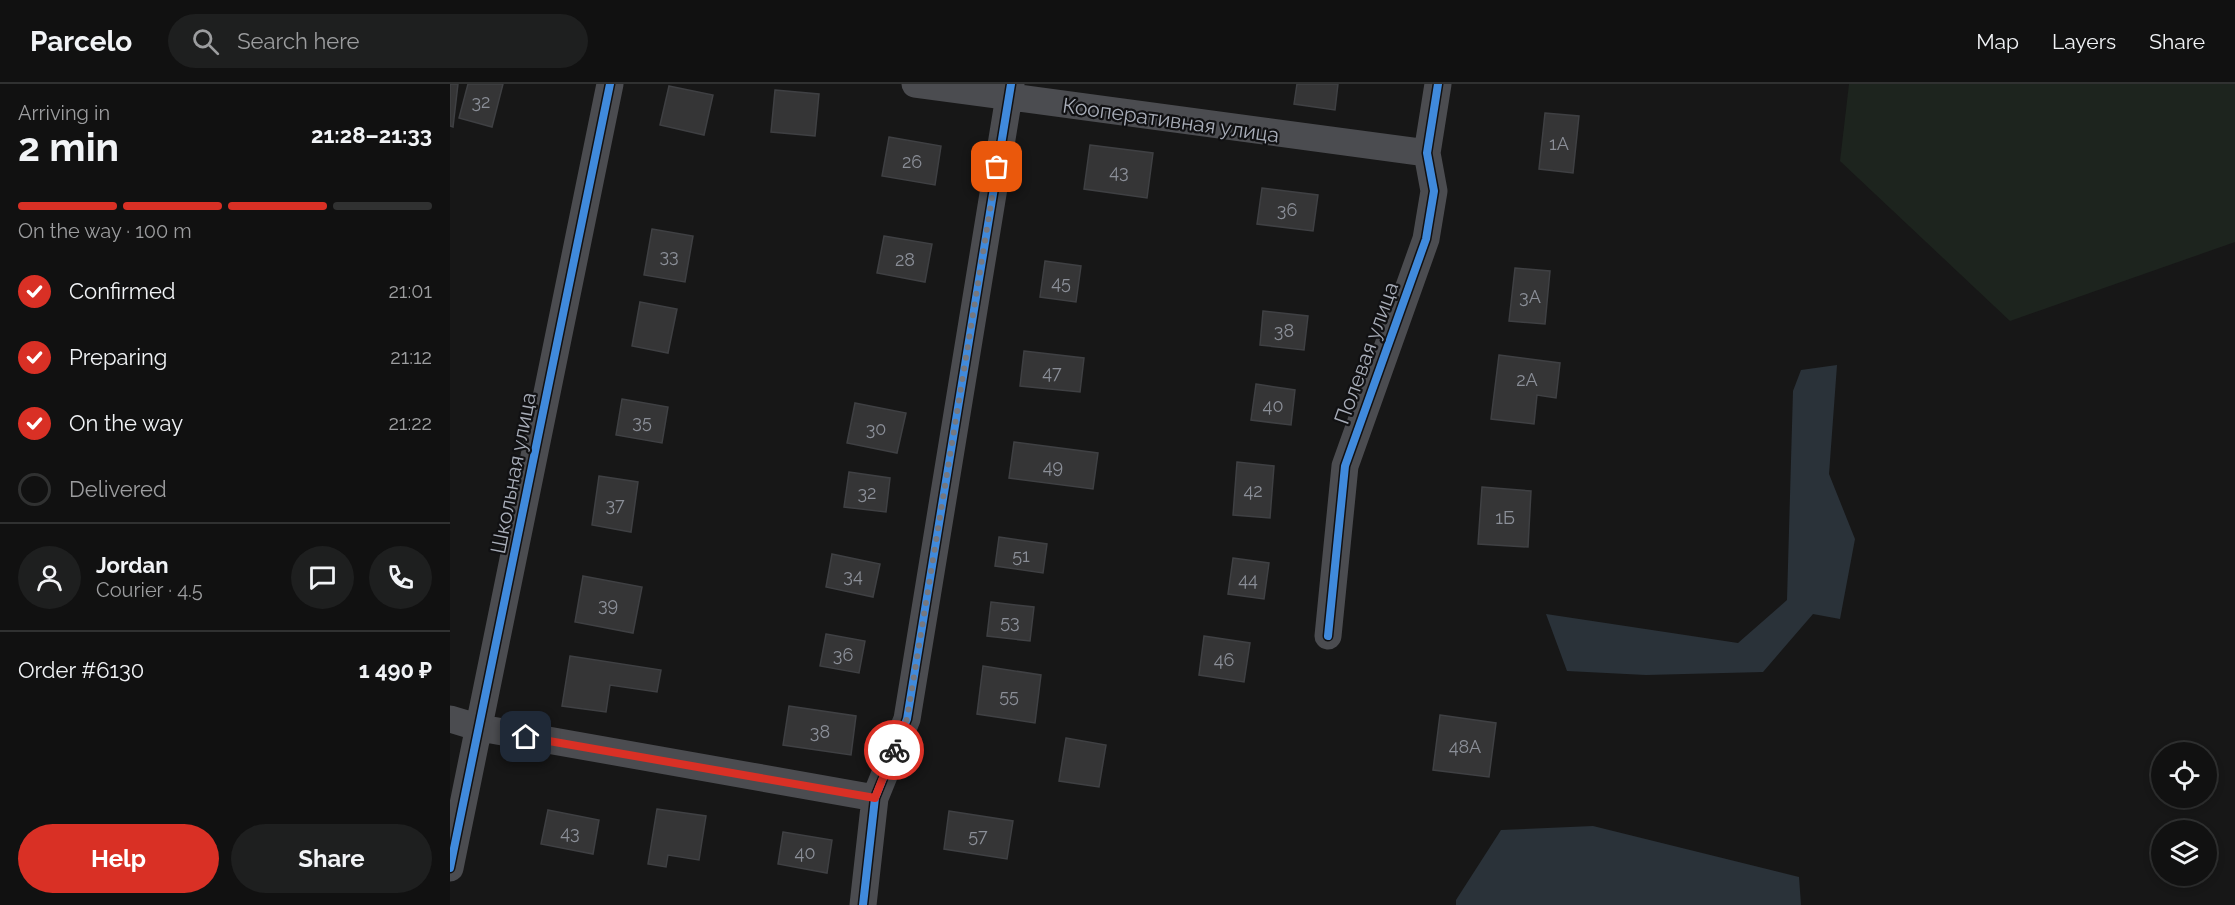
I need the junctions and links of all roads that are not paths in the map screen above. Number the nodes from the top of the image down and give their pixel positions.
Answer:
1 (610, 84) edge
2 (915, 84) edge
3 (1438, 84) edge
4 (1010, 91) edge
5 (1427, 153) junction
6 (1328, 636) dead end
7 (450, 719) edge
8 (480, 729) junction
9 (875, 798) junction
10 (450, 868) edge
11 (863, 905) edge

1 - 8 street, Школьная улица
2 - 4 street, Кооперативная улица
3 - 5 street, Полевая улица
4 - 5 street, Кооперативная улица
4 - 9 street
5 - 6 street, Полевая улица
7 - 8 street
8 - 9 street
8 - 10 street, Школьная улица
9 - 11 street

